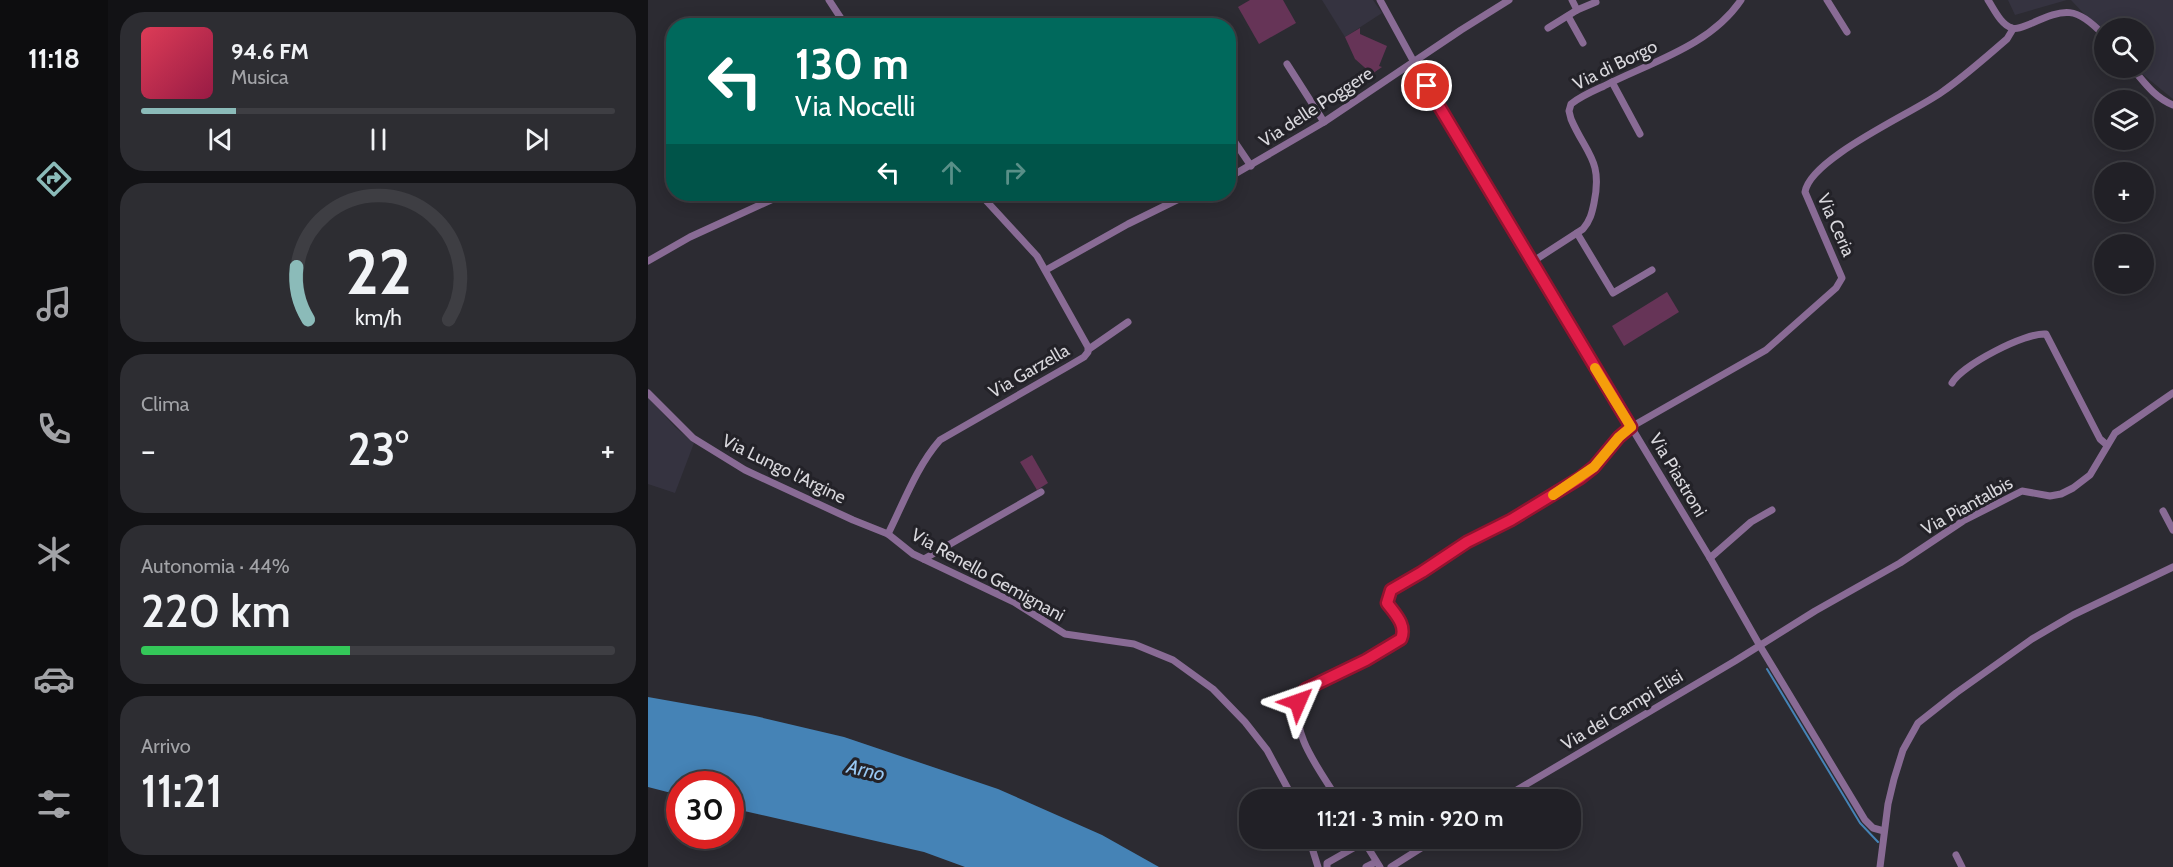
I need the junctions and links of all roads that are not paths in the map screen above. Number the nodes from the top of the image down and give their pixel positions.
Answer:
1 (829, 0) edge
2 (1380, 0) edge
3 (1509, 0) edge
4 (1572, 0) edge
5 (1741, 0) edge
6 (1827, 0) edge
7 (1988, 0) edge
8 (1596, 2) dead end
9 (1577, 10) junction
10 (1568, 16) junction
11 (841, 18) edge
12 (2094, 27) edge
13 (1548, 28) dead end
14 (2013, 29) junction
15 (1847, 32) dead end
16 (1583, 43) dead end
17 (1414, 61) junction
18 (1287, 64) dead end
19 (2141, 78) edge
20 (1612, 82) junction
21 (2173, 105) edge
22 (1324, 122) junction
23 (1640, 134) dead end
24 (1236, 144) edge
25 (1251, 166) junction
26 (1236, 174) edge
27 (769, 201) edge
28 (986, 201) edge
29 (1175, 201) edge
30 (1577, 233) junction
31 (648, 261) edge
32 (1532, 262) junction
33 (1046, 270) junction
34 (1652, 270) dead end
35 (1128, 322) dead end
36 (1089, 349) junction
37 (1952, 383) dead end
38 (648, 393) edge
39 (2173, 393) edge
40 (1631, 427) junction
41 (2107, 445) junction
42 (1041, 492) dead end
43 (1772, 510) dead end
44 (2163, 511) dead end
45 (2173, 530) edge
46 (888, 534) junction
47 (1710, 558) junction
48 (924, 559) junction
49 (2173, 567) edge
50 (1760, 646) junction
51 (1288, 789) edge
52 (1332, 789) edge
53 (1519, 789) edge
54 (1884, 831) junction
55 (1312, 849) edge
56 (1349, 849) edge
57 (1369, 849) edge
58 (1420, 849) edge
59 (1956, 855) dead end
60 (1378, 864) edge
61 (1318, 867) edge
62 (1327, 867) edge
63 (1366, 867) edge
64 (1391, 867) edge
65 (1880, 867) edge
66 (1962, 867) edge

1 - 11 street
2 - 17 street, Via Piastroni
3 - 17 street, Via delle Poggere
4 - 9 street
5 - 20 street, Via di Borgo
6 - 15 street
7 - 14 street
8 - 9 street
9 - 10 street
10 - 13 street
10 - 16 street
12 - 14 street
14 - 40 street, Via Ceria
17 - 22 street, Via delle Poggere
17 - 32 street, Via Piastroni
18 - 22 street
19 - 21 street
20 - 23 street
20 - 30 street, Via di Borgo
22 - 25 street, Via delle Poggere
24 - 25 street
25 - 26 street, Via delle Poggere
27 - 31 street
28 - 33 street, Via Garzella
29 - 33 street
30 - 32 street, Via di Borgo
30 - 34 street
32 - 40 street, Via Piastroni
33 - 36 street, Via Garzella
35 - 36 street
36 - 46 street, Via Garzella
37 - 41 street
38 - 46 street, Via Lungo l'Argine
39 - 41 street, Via Piantalbis
40 - 47 street, Via Piastroni
40 - 52 street
41 - 50 street, Via Piantalbis
42 - 48 street
43 - 47 street
44 - 45 street
46 - 48 street, Via Renello Gemignani
47 - 50 street, Via Piastroni
48 - 51 street, Via Renello Gemignani
49 - 54 street
50 - 53 street, Via dei Campi Elisi
50 - 54 street, Via Piastroni
54 - 65 street
55 - 61 street
56 - 62 street
57 - 60 street
58 - 64 street
59 - 66 street
60 - 63 street

